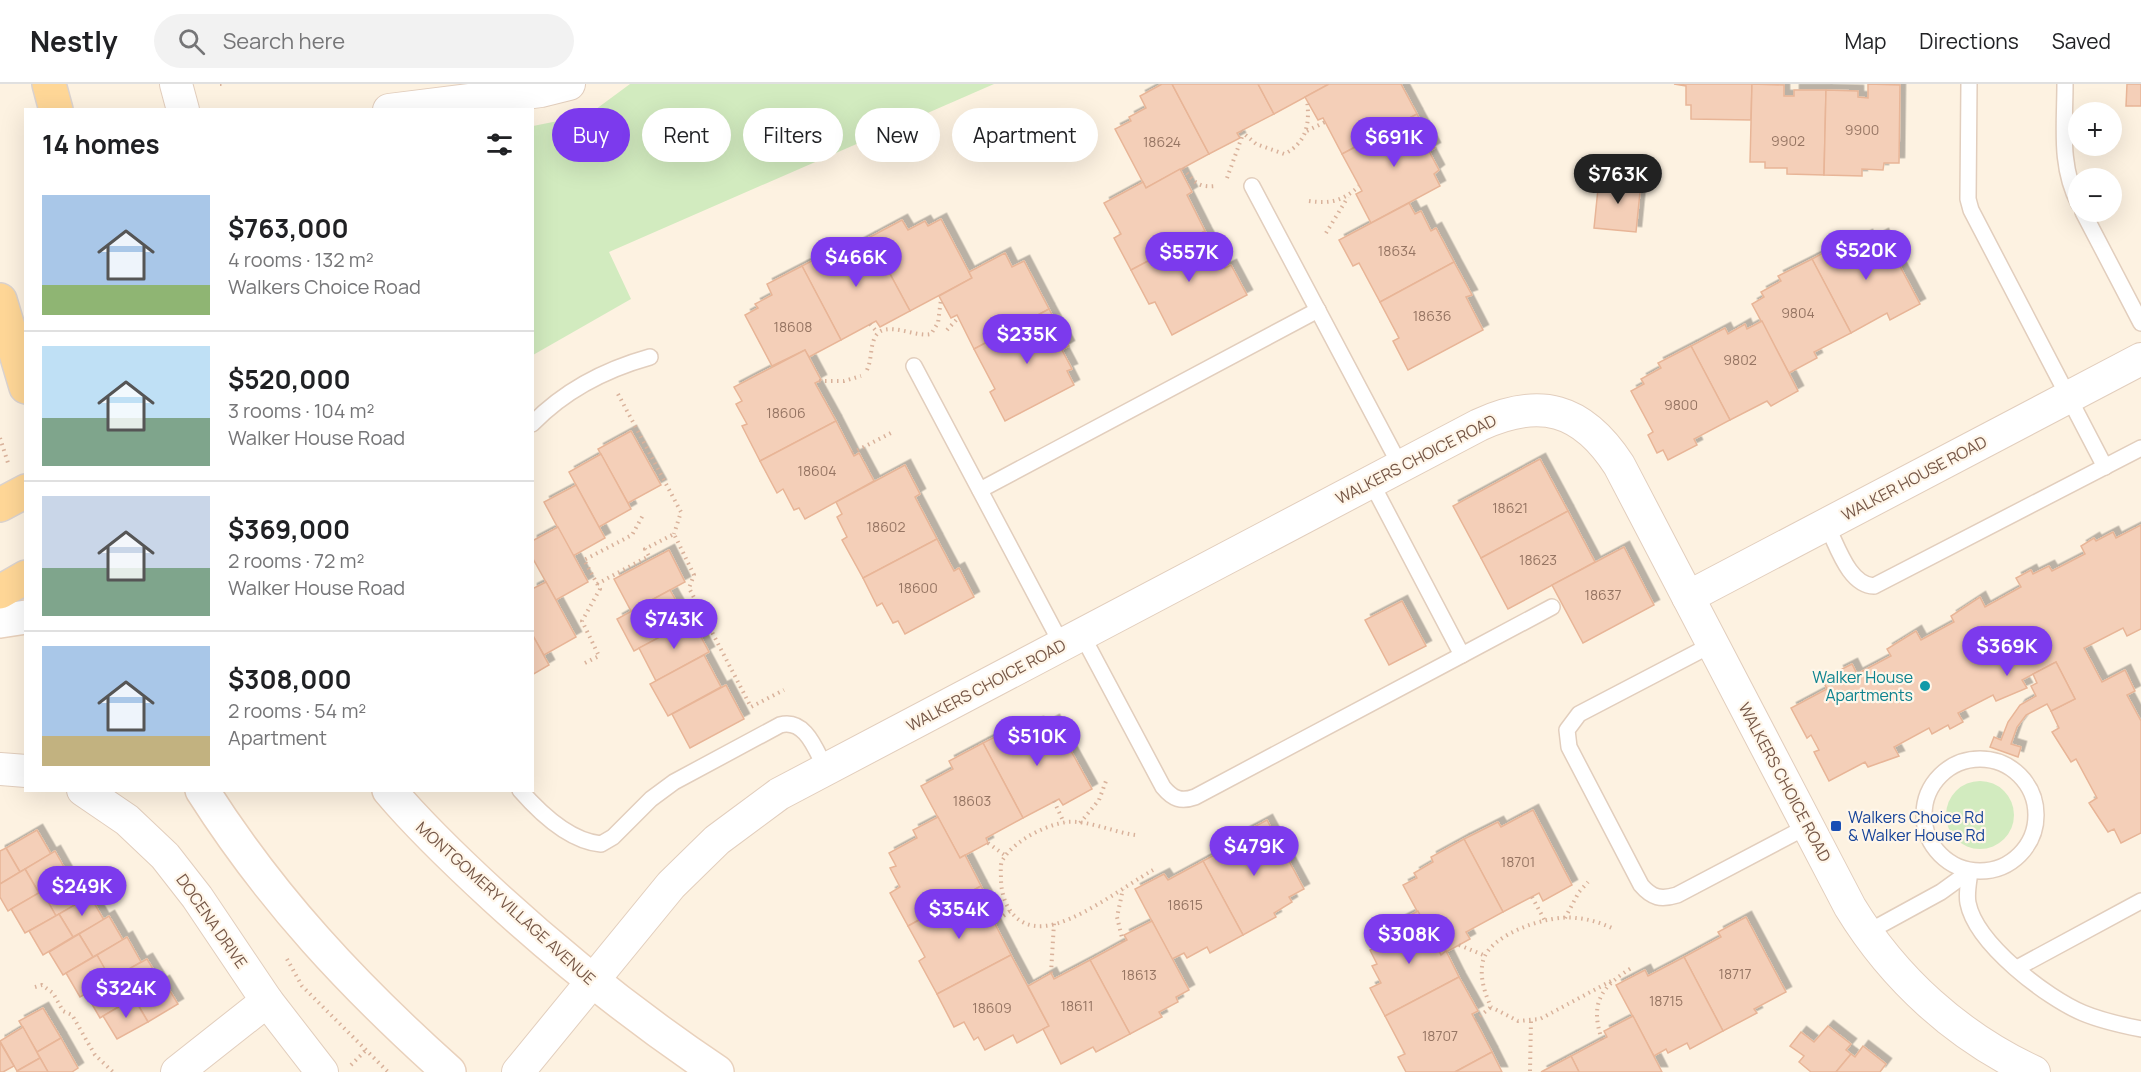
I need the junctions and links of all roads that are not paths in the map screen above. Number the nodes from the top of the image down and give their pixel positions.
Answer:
1 (49, 84) edge
2 (176, 84) edge
3 (569, 84) edge
4 (1969, 84) edge
5 (2065, 84) edge
6 (55, 108) edge
7 (182, 108) edge
8 (405, 108) edge
9 (2068, 180) edge
10 (1252, 186) dead end
11 (2088, 222) edge
12 (1318, 310) junction
13 (1, 317) edge
14 (2141, 323) edge
15 (650, 357) dead end
16 (2141, 359) edge
17 (914, 366) dead end
18 (24, 381) edge
19 (2068, 397) junction
20 (534, 422) edge
21 (2141, 448) edge
22 (1401, 467) junction
23 (2105, 467) junction
24 (1371, 482) junction
25 (19, 483) edge
26 (980, 490) junction
27 (0, 505) edge
28 (1826, 524) junction
29 (24, 578) edge
30 (0, 592) edge
31 (1688, 597) junction
32 (1552, 607) dead end
33 (24, 617) edge
34 (0, 621) edge
35 (1072, 640) junction
36 (1713, 644) junction
37 (1462, 655) junction
38 (0, 769) edge
39 (826, 769) junction
40 (24, 771) edge
41 (85, 792) edge
42 (203, 792) edge
43 (390, 792) edge
44 (522, 792) edge
45 (1808, 826) junction
46 (1970, 871) junction
47 (2141, 901) edge
48 (1866, 933) junction
49 (2017, 968) junction
50 (591, 982) junction
51 (267, 1001) junction
52 (2141, 1029) edge
53 (177, 1072) edge
54 (322, 1072) edge
55 (449, 1072) edge
56 (518, 1072) edge
57 (717, 1072) edge
58 (2034, 1072) edge

1 - 6 main road
2 - 7 street
3 - 8 street
4 - 19 lane
5 - 9 lane
10 - 12 lane
11 - 14 lane
12 - 22 lane
12 - 26 lane
13 - 18 main road
15 - 20 lane
16 - 19 street, WALKER HOUSE ROAD
17 - 26 lane
19 - 23 lane
19 - 28 street, WALKER HOUSE ROAD
21 - 23 lane
22 - 24 street, WALKERS CHOICE ROAD
22 - 31 street, WALKERS CHOICE ROAD
23 - 28 lane
24 - 35 street, WALKERS CHOICE ROAD
24 - 37 lane
25 - 27 main road
26 - 35 lane
28 - 31 street, WALKER HOUSE ROAD
29 - 30 main road
31 - 36 street, WALKERS CHOICE ROAD
32 - 37 lane
33 - 34 main road
35 - 37 lane
35 - 39 street, WALKERS CHOICE ROAD
36 - 45 street, WALKERS CHOICE ROAD
36 - 45 lane
38 - 40 street
39 - 44 lane
39 - 50 street, WALKERS CHOICE ROAD
41 - 51 street, DOCENA DRIVE
42 - 55 main road
43 - 50 main road, MONTGOMERY VILLAGE AVENUE
45 - 48 street, WALKERS CHOICE ROAD
46 - 46 lane
46 - 48 lane
46 - 49 lane
47 - 49 lane
48 - 58 street, WALKERS CHOICE ROAD
49 - 52 lane
50 - 56 street, WALKERS CHOICE ROAD
50 - 57 main road, MONTGOMERY VILLAGE AVENUE
51 - 53 street
51 - 54 street, DOCENA DRIVE

